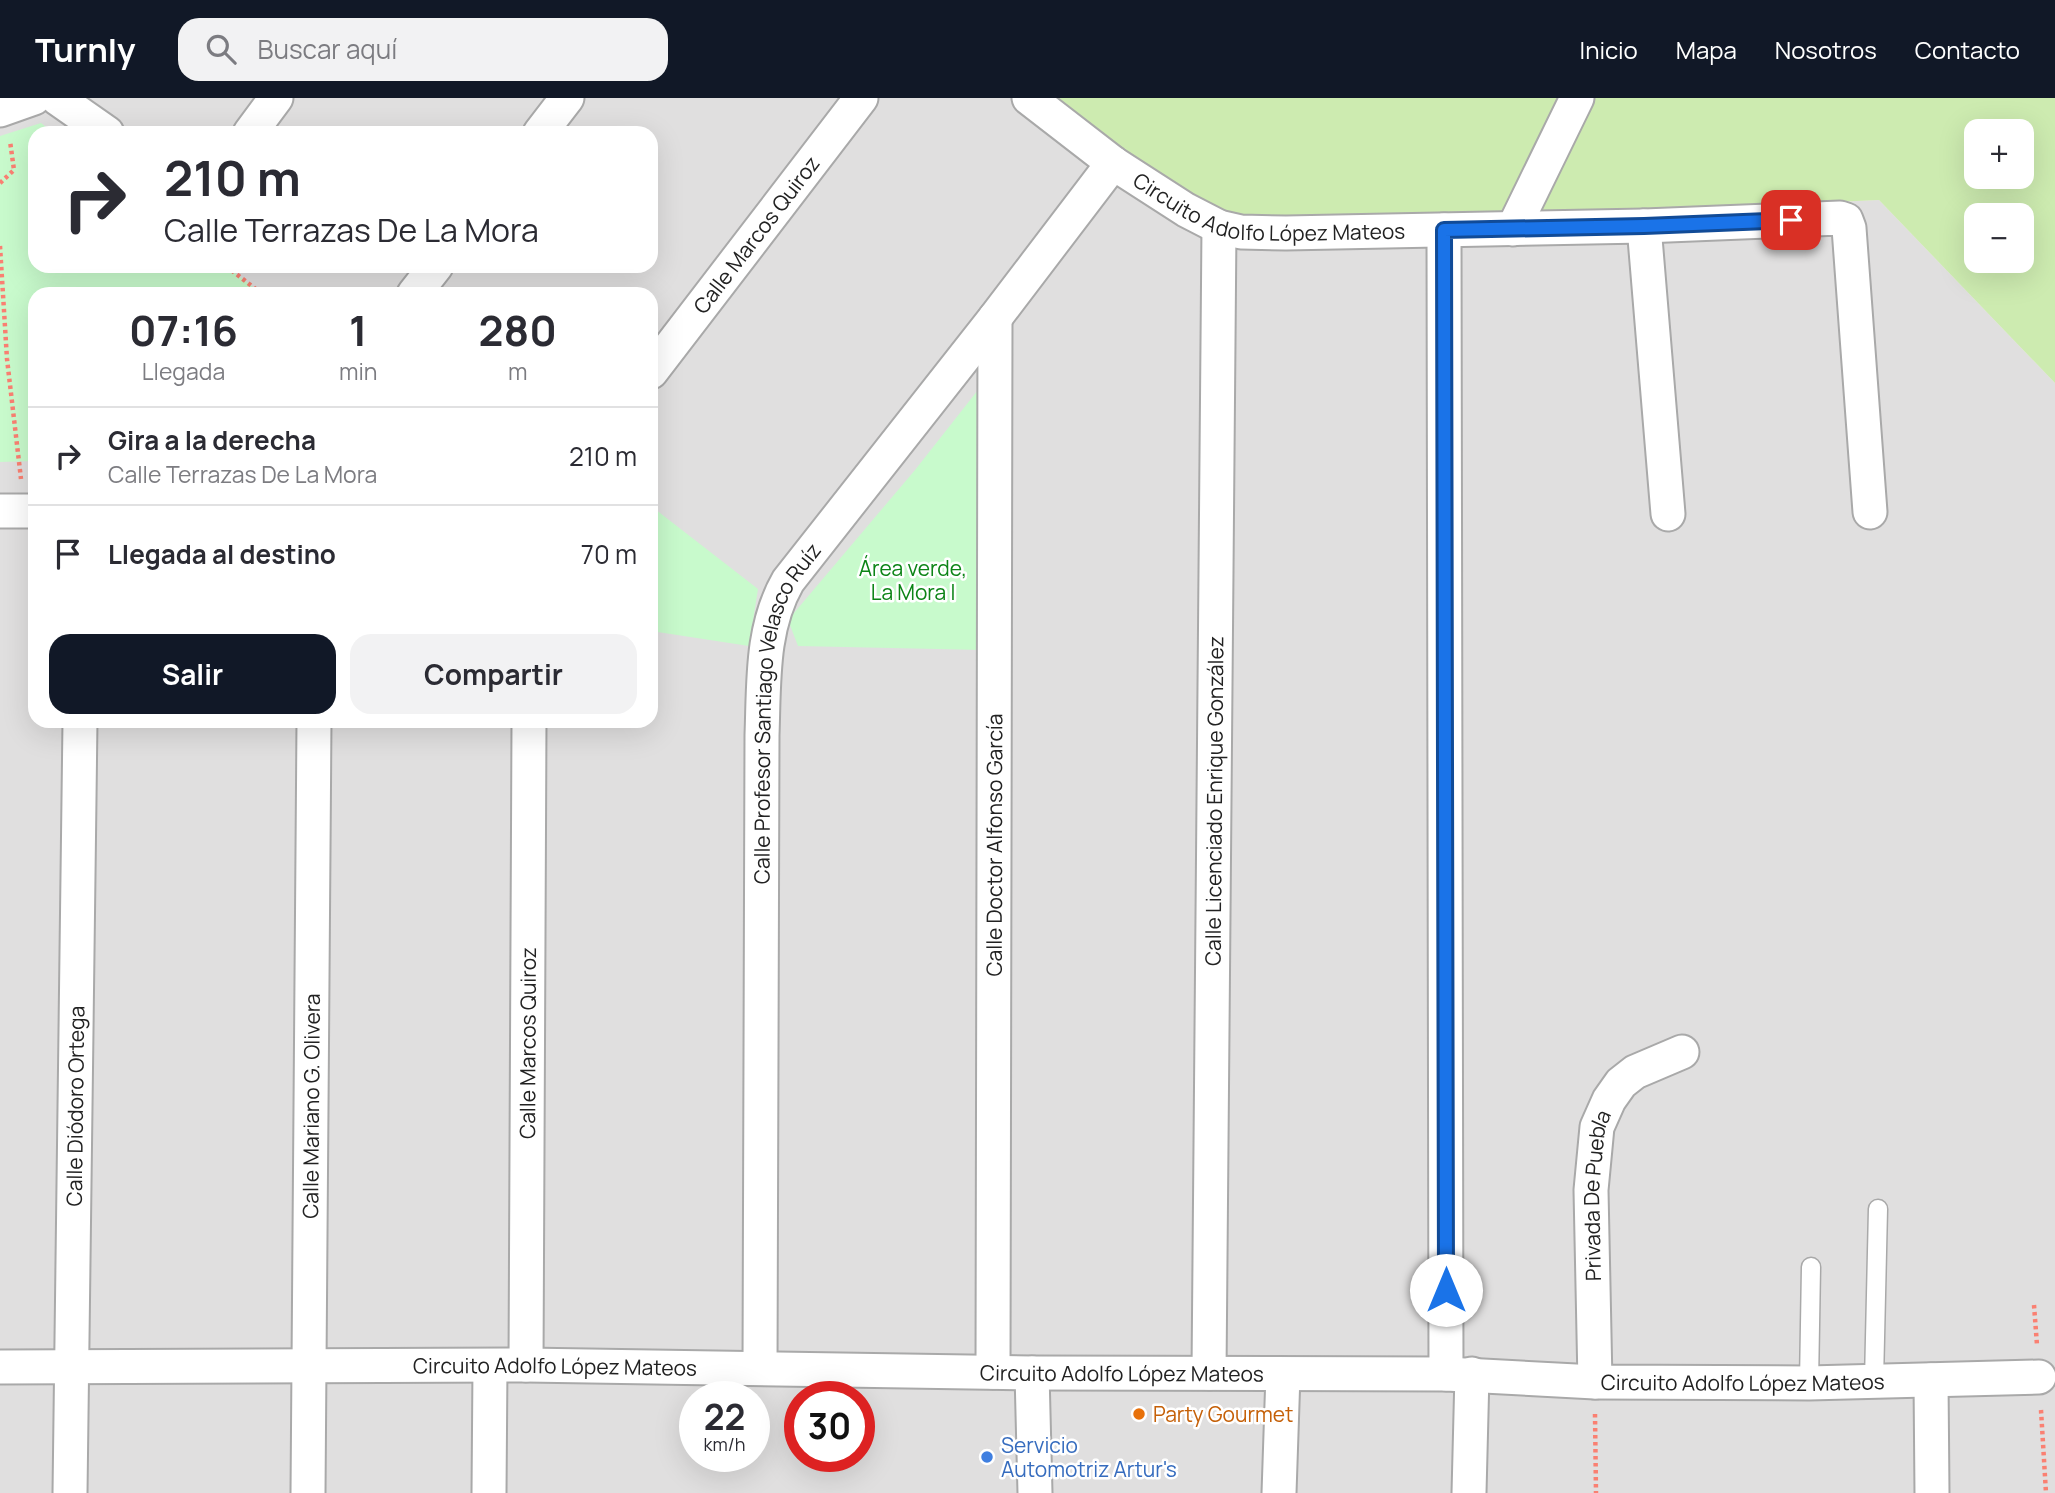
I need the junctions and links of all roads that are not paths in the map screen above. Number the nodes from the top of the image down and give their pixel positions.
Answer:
1 (34, 98) edge
2 (57, 98) edge
3 (276, 98) edge
4 (568, 98) edge
5 (861, 98) edge
6 (1029, 98) edge
7 (1577, 98) edge
8 (0, 110) edge
9 (97, 126) edge
10 (255, 126) edge
11 (546, 126) edge
12 (1112, 163) junction
13 (1644, 226) junction
14 (1219, 227) junction
15 (1513, 229) junction
16 (1444, 230) junction
17 (430, 273) edge
18 (420, 287) edge
19 (995, 317) junction
20 (658, 363) edge
21 (1870, 512) dead end
22 (1668, 514) dead end
23 (80, 728) edge
24 (314, 728) edge
25 (529, 728) edge
26 (1682, 1052) dead end
27 (1878, 1209) dead end
28 (1811, 1267) dead end
29 (526, 1365) junction
30 (71, 1366) junction
31 (490, 1366) junction
32 (0, 1367) edge
33 (310, 1367) junction
34 (760, 1368) junction
35 (993, 1372) junction
36 (1032, 1373) junction
37 (1209, 1373) junction
38 (1283, 1374) junction
39 (1459, 1374) junction
40 (2039, 1377) dead end
41 (1931, 1380) junction
42 (1874, 1381) junction
43 (1595, 1382) junction
44 (1809, 1382) junction
45 (70, 1493) edge
46 (309, 1493) edge
47 (489, 1493) edge
48 (1035, 1493) edge
49 (1279, 1493) edge
50 (1469, 1493) edge
51 (1933, 1493) edge

1 - 8 street
2 - 9 street
3 - 10 street
4 - 11 street
5 - 20 street, Calle Marcos Quiroz
6 - 12 street, Circuito Adolfo López Mateos
7 - 15 street
12 - 14 street, Circuito Adolfo López Mateos
12 - 19 street, Calle Profesor Santiago Velasco Ruíz
13 - 15 street, Circuito Adolfo López Mateos
13 - 21 street, Circuito Adolfo López Mateos
13 - 22 street
14 - 16 street, Circuito Adolfo López Mateos
14 - 37 street, Calle Licenciado Enrique González
15 - 16 street, Circuito Adolfo López Mateos
16 - 39 street
17 - 18 street
19 - 34 street, Calle Profesor Santiago Velasco Ruíz
19 - 35 street, Calle Doctor Alfonso García
23 - 30 street, Calle Diódoro Ortega
24 - 33 street, Calle Mariano G. Olivera
25 - 29 street, Calle Marcos Quiroz
26 - 43 street, Privada De Puebla
27 - 42 lane
28 - 44 lane
29 - 31 street, Circuito Adolfo López Mateos
29 - 34 street, Circuito Adolfo López Mateos
30 - 32 street, Circuito Adolfo López Mateos
30 - 33 street, Circuito Adolfo López Mateos
30 - 45 street, Calle Diódoro Ortega
31 - 33 street, Circuito Adolfo López Mateos
31 - 47 street
33 - 46 street, Calle Mariano G. Olivera
34 - 35 street, Circuito Adolfo López Mateos
35 - 36 street, Circuito Adolfo López Mateos
36 - 37 street, Circuito Adolfo López Mateos
36 - 48 street
37 - 38 street, Circuito Adolfo López Mateos
38 - 39 street, Circuito Adolfo López Mateos
38 - 49 street
39 - 43 street, Circuito Adolfo López Mateos
39 - 50 street
40 - 41 street, Circuito Adolfo López Mateos
41 - 42 street, Circuito Adolfo López Mateos
41 - 51 street
42 - 44 street, Circuito Adolfo López Mateos
43 - 44 street, Circuito Adolfo López Mateos

